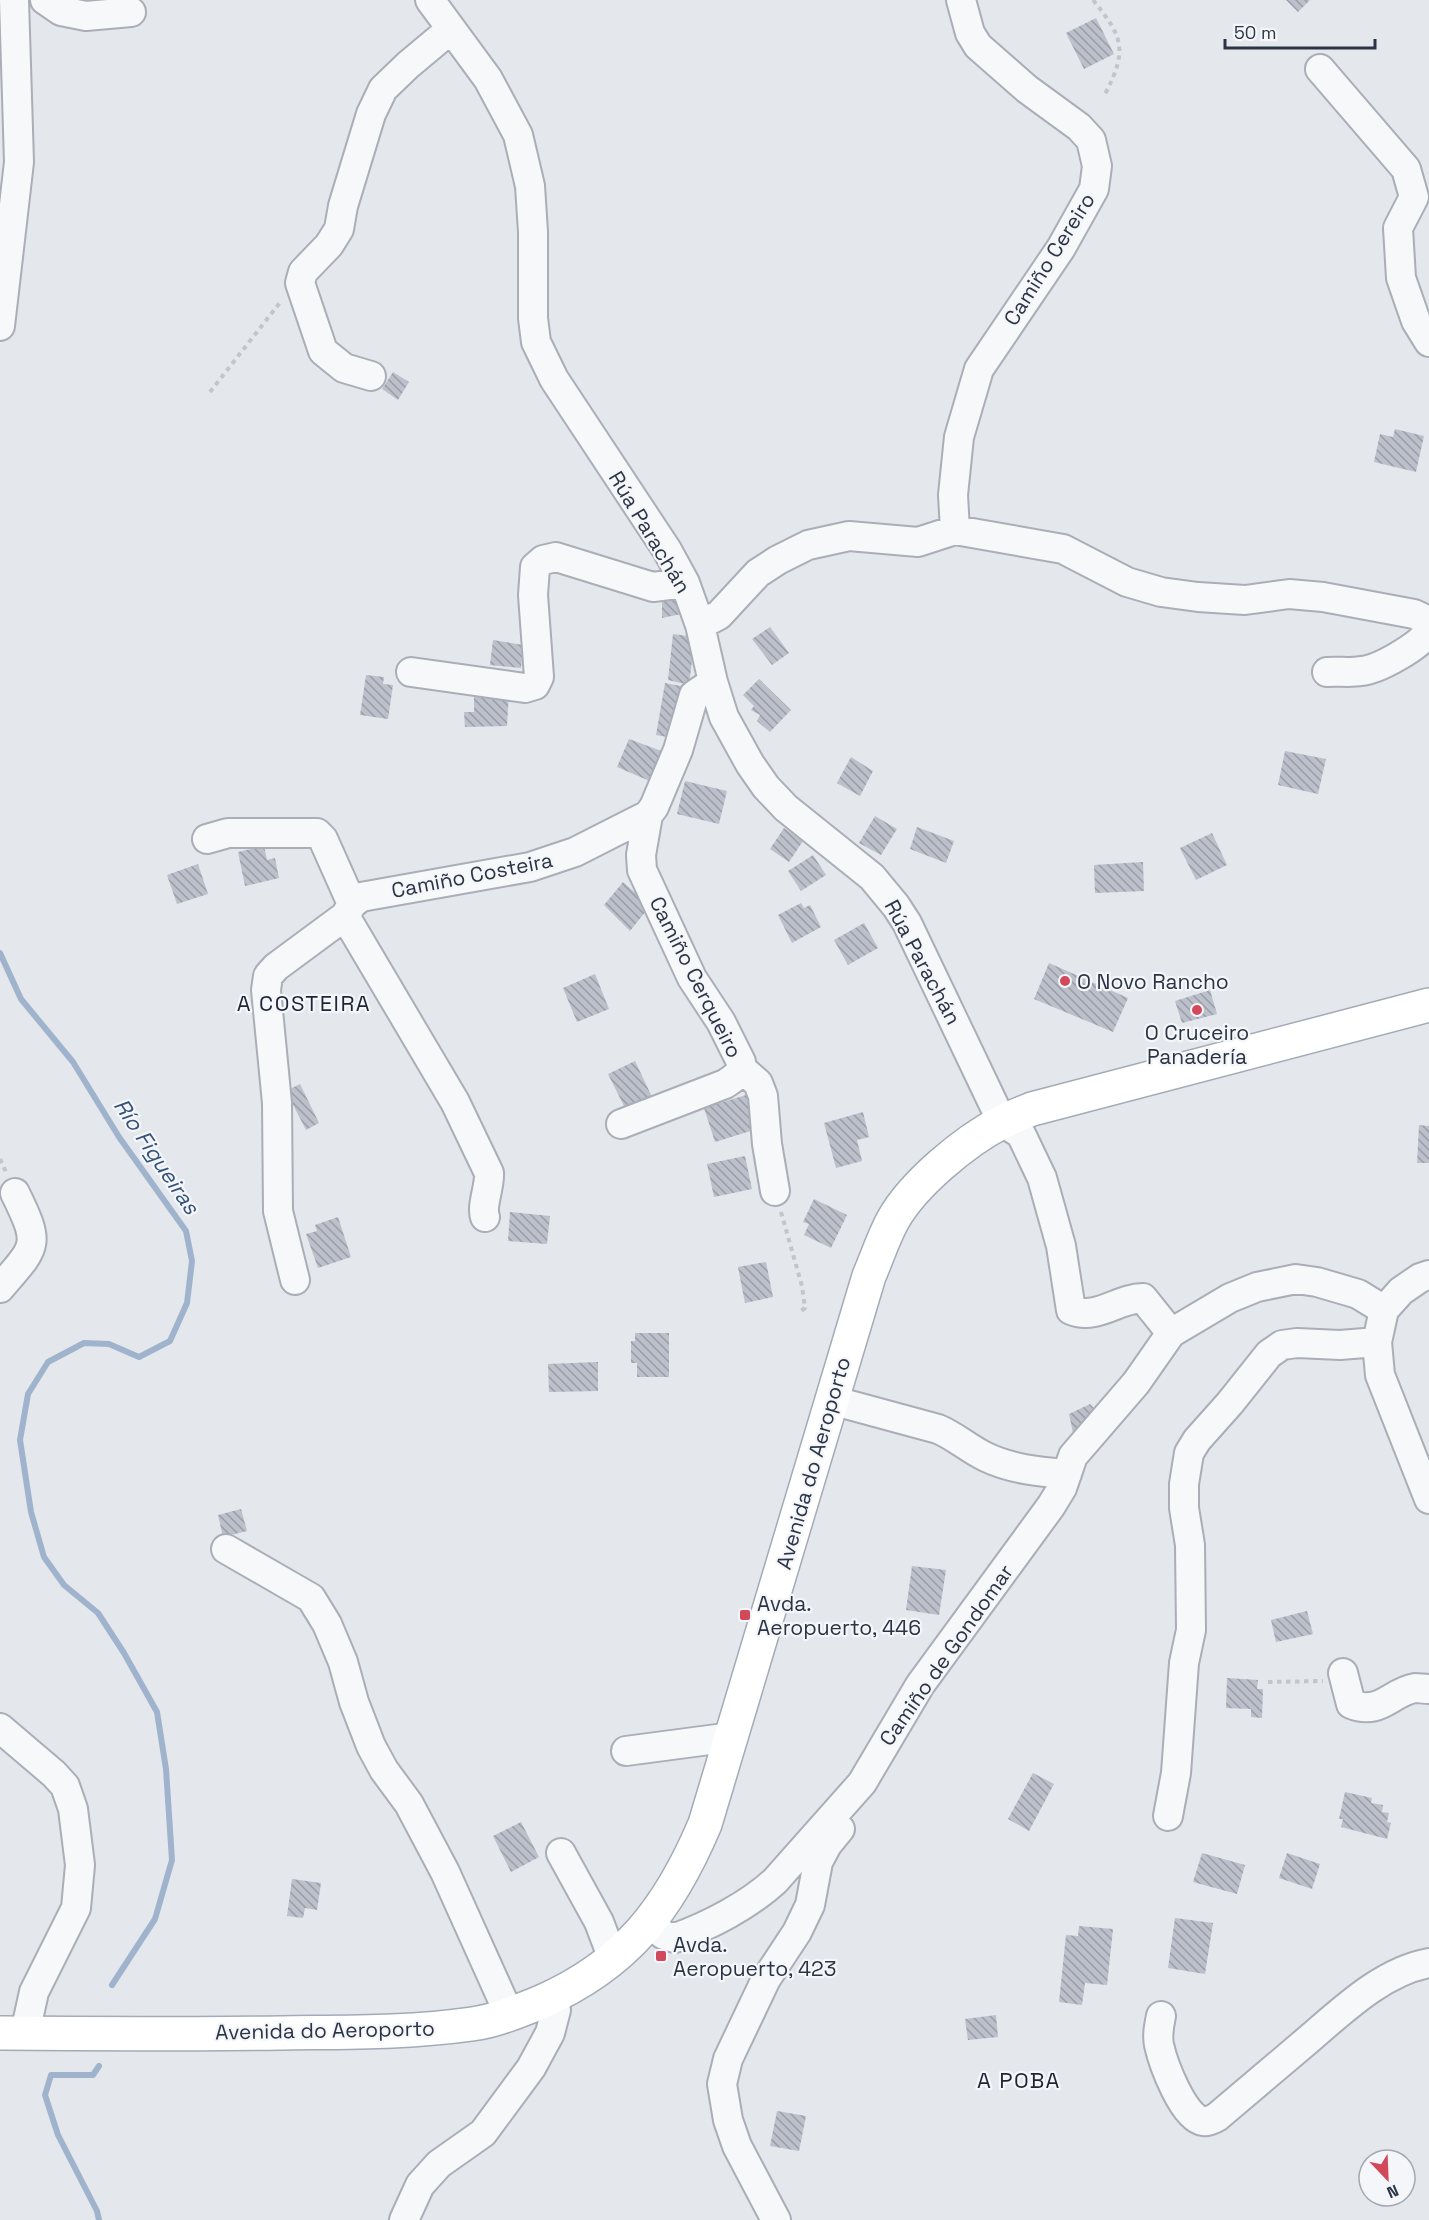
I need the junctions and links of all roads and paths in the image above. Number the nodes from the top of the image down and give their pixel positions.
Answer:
1 (14, 0) edge
2 (45, 0) edge
3 (430, 0) edge
4 (961, 0) edge
5 (1093, 0) edge
6 (131, 12) dead end
7 (451, 29) junction
8 (1320, 69) dead end
9 (1105, 94) dead end
10 (300, 283) junction
11 (0, 327) edge
12 (1429, 342) edge
13 (371, 376) dead end
14 (210, 392) dead end
15 (955, 530) junction
16 (685, 582) junction
17 (1428, 617) edge
18 (700, 625) junction
19 (411, 672) dead end
20 (1327, 672) dead end
21 (713, 682) junction
22 (648, 815) junction
23 (207, 839) dead end
24 (349, 910) junction
25 (1429, 1005) edge
26 (742, 1069) junction
27 (1002, 1122) junction
28 (621, 1124) dead end
29 (775, 1191) joint
30 (15, 1192) dead end
31 (485, 1216) dead end
32 (1429, 1275) edge
33 (295, 1280) dead end
34 (0, 1288) edge
35 (1384, 1310) junction
36 (798, 1313) dead end
37 (1171, 1333) junction
38 (1377, 1342) junction
39 (831, 1400) junction
40 (1067, 1474) junction
41 (1429, 1499) edge
42 (226, 1549) dead end
43 (1343, 1676) joint
44 (1268, 1682) dead end
45 (1429, 1689) edge
46 (0, 1728) edge
47 (732, 1737) junction
48 (880, 1750) junction
49 (626, 1751) dead end
50 (1168, 1816) dead end
51 (561, 1853) dead end
52 (649, 1924) junction
53 (613, 1959) junction
54 (1429, 1963) edge
55 (551, 1997) junction
56 (509, 2013) junction
57 (1161, 2016) dead end
58 (12, 2033) edge
59 (404, 2220) edge
60 (776, 2220) edge

1 - 11 street
2 - 6 street
3 - 7 street, Rúa Parachán
4 - 15 street, Camiño Cereiro
5 - 9 path
7 - 10 street
7 - 16 street, Rúa Parachán
8 - 12 street
10 - 13 street
10 - 14 path
15 - 17 street
15 - 18 street
16 - 18 street, Rúa Parachán
16 - 19 street
17 - 20 street
18 - 21 street, Rúa Parachán
21 - 22 street
21 - 27 street, Rúa Parachán
22 - 24 street, Camiño Costeira
22 - 26 street, Camiño Cerqueiro
23 - 24 street
24 - 31 street
24 - 33 street, Camiño Costeira
25 - 27 main road, Avenida do Aeroporto
26 - 28 street, Camiño Cerqueiro
26 - 29 street, Camiño Cerqueiro
27 - 37 street
27 - 39 main road, Avenida do Aeroporto
29 - 36 path
30 - 34 street
32 - 35 street
35 - 37 street, Camiño de Gondomar
35 - 38 street
37 - 40 street, Camiño de Gondomar
38 - 41 street
38 - 50 street
39 - 40 street
39 - 47 main road, Avenida do Aeroporto
40 - 48 street, Camiño de Gondomar
42 - 56 street
43 - 44 path
43 - 45 street
46 - 58 street
47 - 49 street
47 - 52 main road, Avenida do Aeroporto
48 - 52 street, Camiño de Gondomar
48 - 60 street
51 - 53 street
52 - 53 main road, Avenida do Aeroporto
53 - 55 main road, Avenida do Aeroporto
54 - 57 street
55 - 56 main road, Avenida do Aeroporto
55 - 59 street
56 - 58 main road, Avenida do Aeroporto

